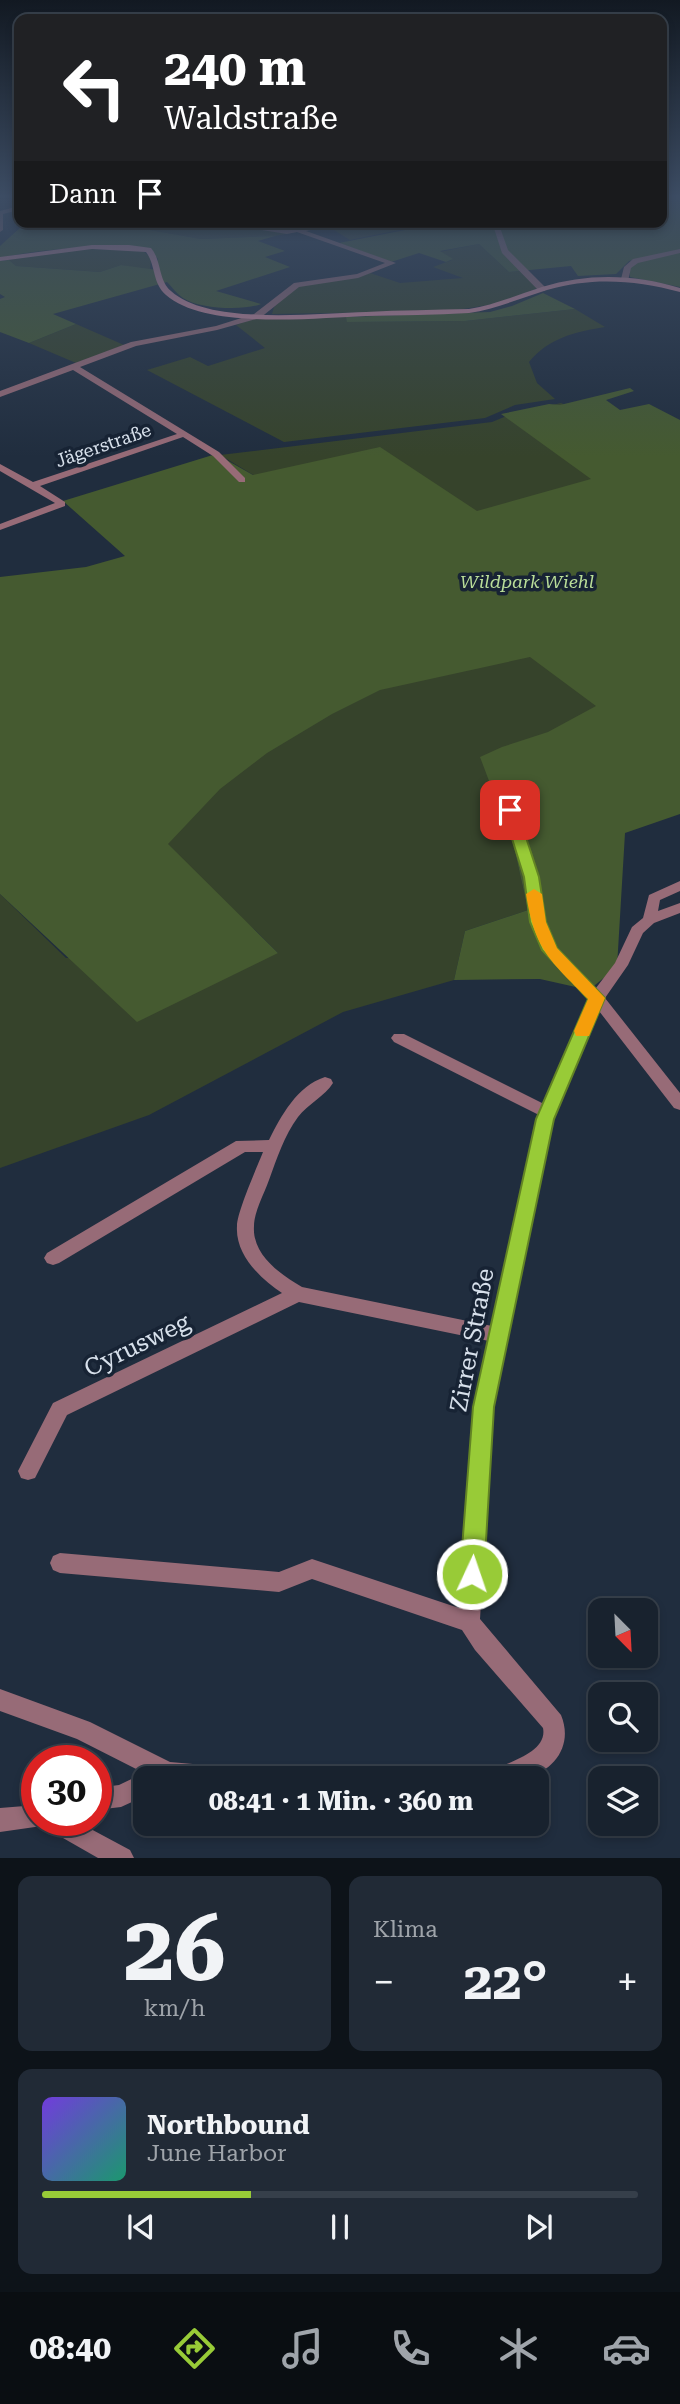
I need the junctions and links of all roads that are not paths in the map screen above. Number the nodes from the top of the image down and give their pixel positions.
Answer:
1 (160, 284) edge
2 (306, 284) edge
3 (537, 284) edge
4 (567, 284) edge
5 (649, 284) edge
6 (542, 289) junction
7 (680, 290) edge
8 (257, 316) junction
9 (73, 366) junction
10 (0, 394) edge
11 (184, 434) junction
12 (0, 467) edge
13 (242, 480) dead end
14 (32, 485) junction
15 (0, 527) edge
16 (510, 810) dead end
17 (680, 885) edge
18 (680, 908) edge
19 (649, 920) junction
20 (597, 998) junction
21 (399, 1038) dead end
22 (326, 1083) dead end
23 (680, 1104) edge
24 (548, 1113) junction
25 (275, 1146) junction
26 (53, 1258) dead end
27 (298, 1294) junction
28 (499, 1335) junction
29 (29, 1471) dead end
30 (60, 1563) dead end
31 (469, 1622) junction
32 (0, 1700) edge
33 (146, 1766) edge
34 (524, 1766) edge
35 (133, 1790) edge
36 (112, 1798) edge
37 (21, 1818) edge
38 (0, 1820) edge
39 (81, 1836) edge
40 (122, 1858) edge

1 - 8 main road
2 - 8 street
3 - 6 street
4 - 6 main road
5 - 7 main road
6 - 8 main road
8 - 9 street
9 - 10 street
9 - 11 street, Jägerstraße
11 - 13 street, Jägerstraße
11 - 14 street, Jägerstraße
12 - 14 street, Jägerstraße
14 - 15 street, Jägerstraße
16 - 20 street
17 - 19 street, Zirrer Straße
18 - 19 street
19 - 20 street, Zirrer Straße
20 - 23 street
20 - 24 street, Zirrer Straße
21 - 24 street
22 - 25 street
24 - 28 street, Zirrer Straße
25 - 26 street
25 - 27 street
27 - 28 street
27 - 29 street, Cyrusweg
28 - 31 street, Zirrer Straße
30 - 31 street
31 - 34 street
32 - 33 street
35 - 36 street
37 - 38 street
39 - 40 street

